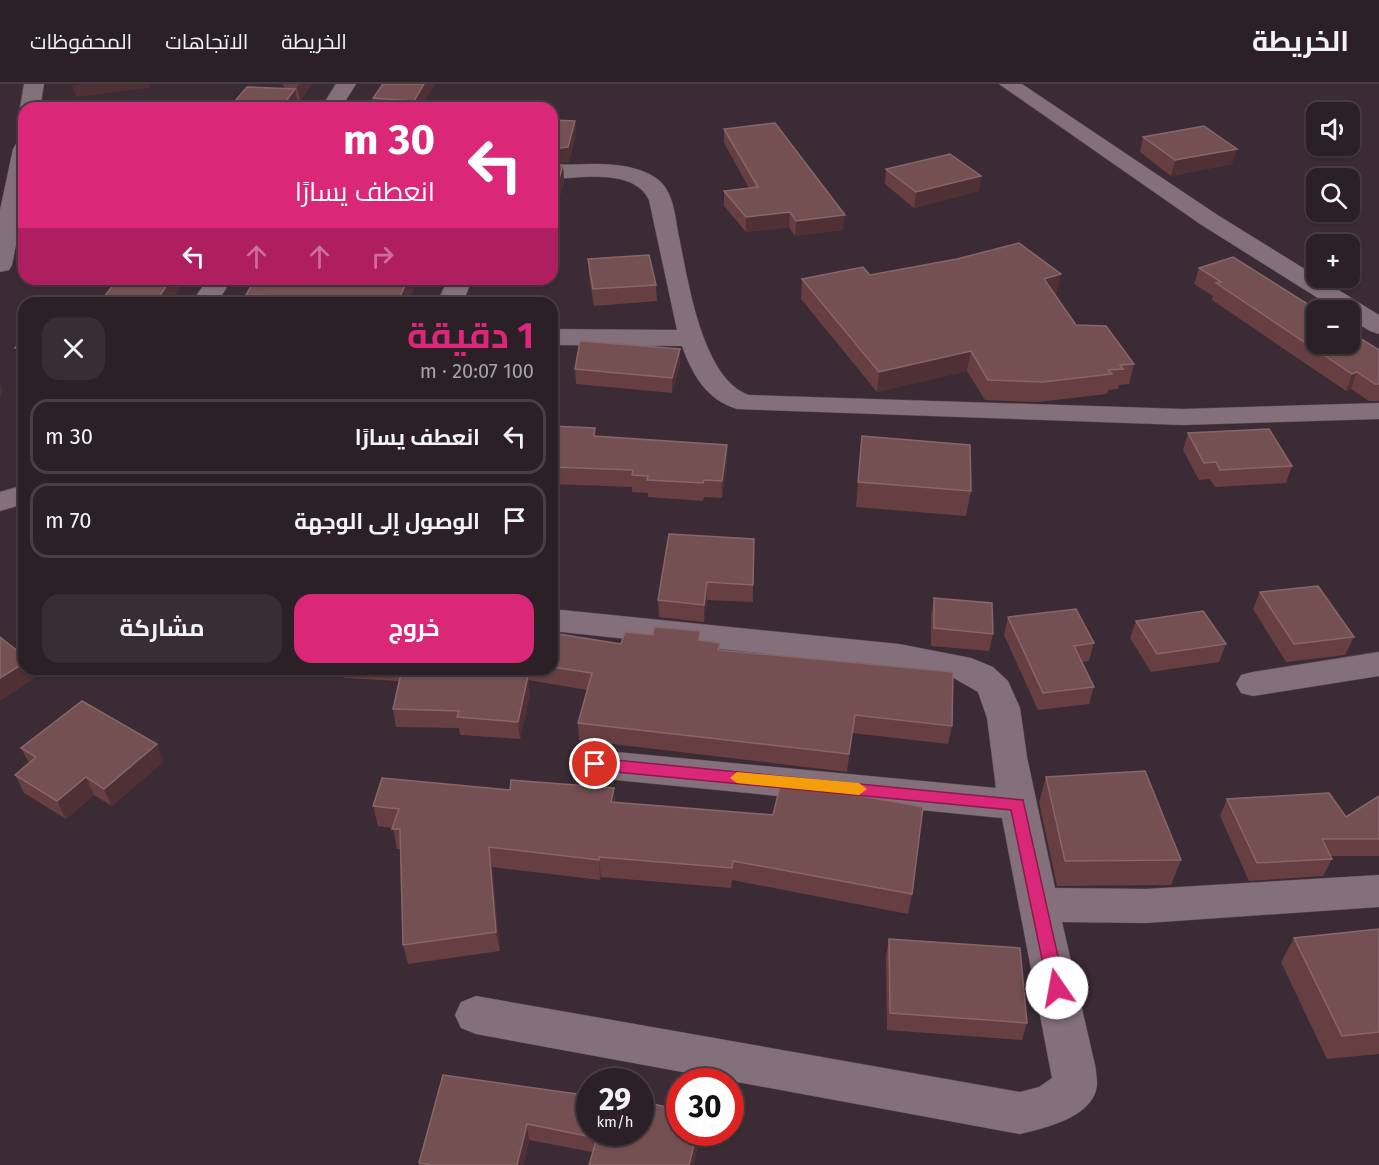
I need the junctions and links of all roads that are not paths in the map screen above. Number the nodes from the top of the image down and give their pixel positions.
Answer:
1 (34, 84) edge
2 (346, 84) edge
3 (1009, 84) edge
4 (31, 102) edge
5 (335, 102) edge
6 (558, 172) edge
7 (18, 178) edge
8 (0, 265) edge
9 (1376, 322) edge
10 (558, 338) edge
11 (692, 338) junction
12 (1379, 411) edge
13 (18, 496) edge
14 (0, 502) edge
15 (558, 621) edge
16 (1379, 664) edge
17 (1253, 684) dead end
18 (595, 764) dead end
19 (1018, 805) junction
20 (1379, 891) edge
21 (1038, 905) junction
22 (476, 1014) dead end

1 - 4 street
2 - 5 street
3 - 9 street
6 - 11 street
7 - 8 street
10 - 11 street
11 - 12 street
13 - 14 street
15 - 19 street
16 - 17 street
18 - 19 street
19 - 21 street
20 - 21 street
21 - 22 street

